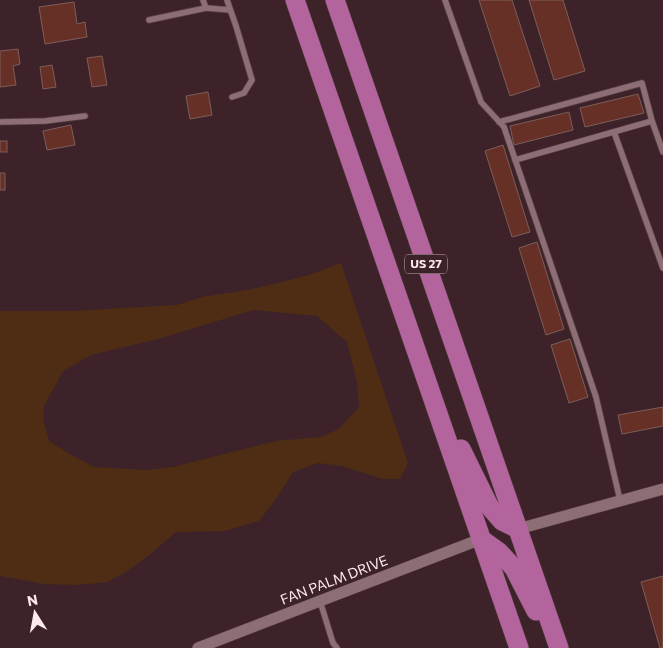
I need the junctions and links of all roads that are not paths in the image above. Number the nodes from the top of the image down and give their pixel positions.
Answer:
1 (203, 0) edge
2 (227, 0) edge
3 (295, 0) edge
4 (335, 0) edge
5 (445, 0) edge
6 (206, 8) junction
7 (230, 10) junction
8 (149, 20) dead end
9 (232, 98) dead end
10 (85, 116) dead end
11 (652, 121) junction
12 (0, 122) edge
13 (499, 122) junction
14 (614, 132) junction
15 (663, 152) edge
16 (515, 160) junction
17 (663, 268) edge
18 (425, 376) junction
19 (663, 489) edge
20 (620, 500) junction
21 (518, 529) junction
22 (481, 539) junction
23 (320, 601) junction
24 (221, 644) edge
25 (198, 648) edge
26 (336, 648) edge
27 (519, 648) edge
28 (555, 648) edge
29 (559, 648) edge

1 - 6 lane
2 - 7 lane
3 - 18 highway, US 27
4 - 21 highway, US 27
5 - 13 lane
6 - 7 lane
6 - 8 lane
7 - 9 lane
10 - 12 lane
11 - 13 lane
11 - 14 lane
11 - 15 lane
13 - 16 lane
14 - 16 lane
14 - 17 lane
16 - 20 lane
18 - 21 highway
18 - 22 highway, US 27
19 - 20 street
20 - 21 street
21 - 29 highway, US 27
22 - 23 street, FAN PALM DRIVE
22 - 27 highway, US 27
22 - 28 highway
23 - 24 street, FAN PALM DRIVE
23 - 26 lane
24 - 25 street, FAN PALM DRIVE

